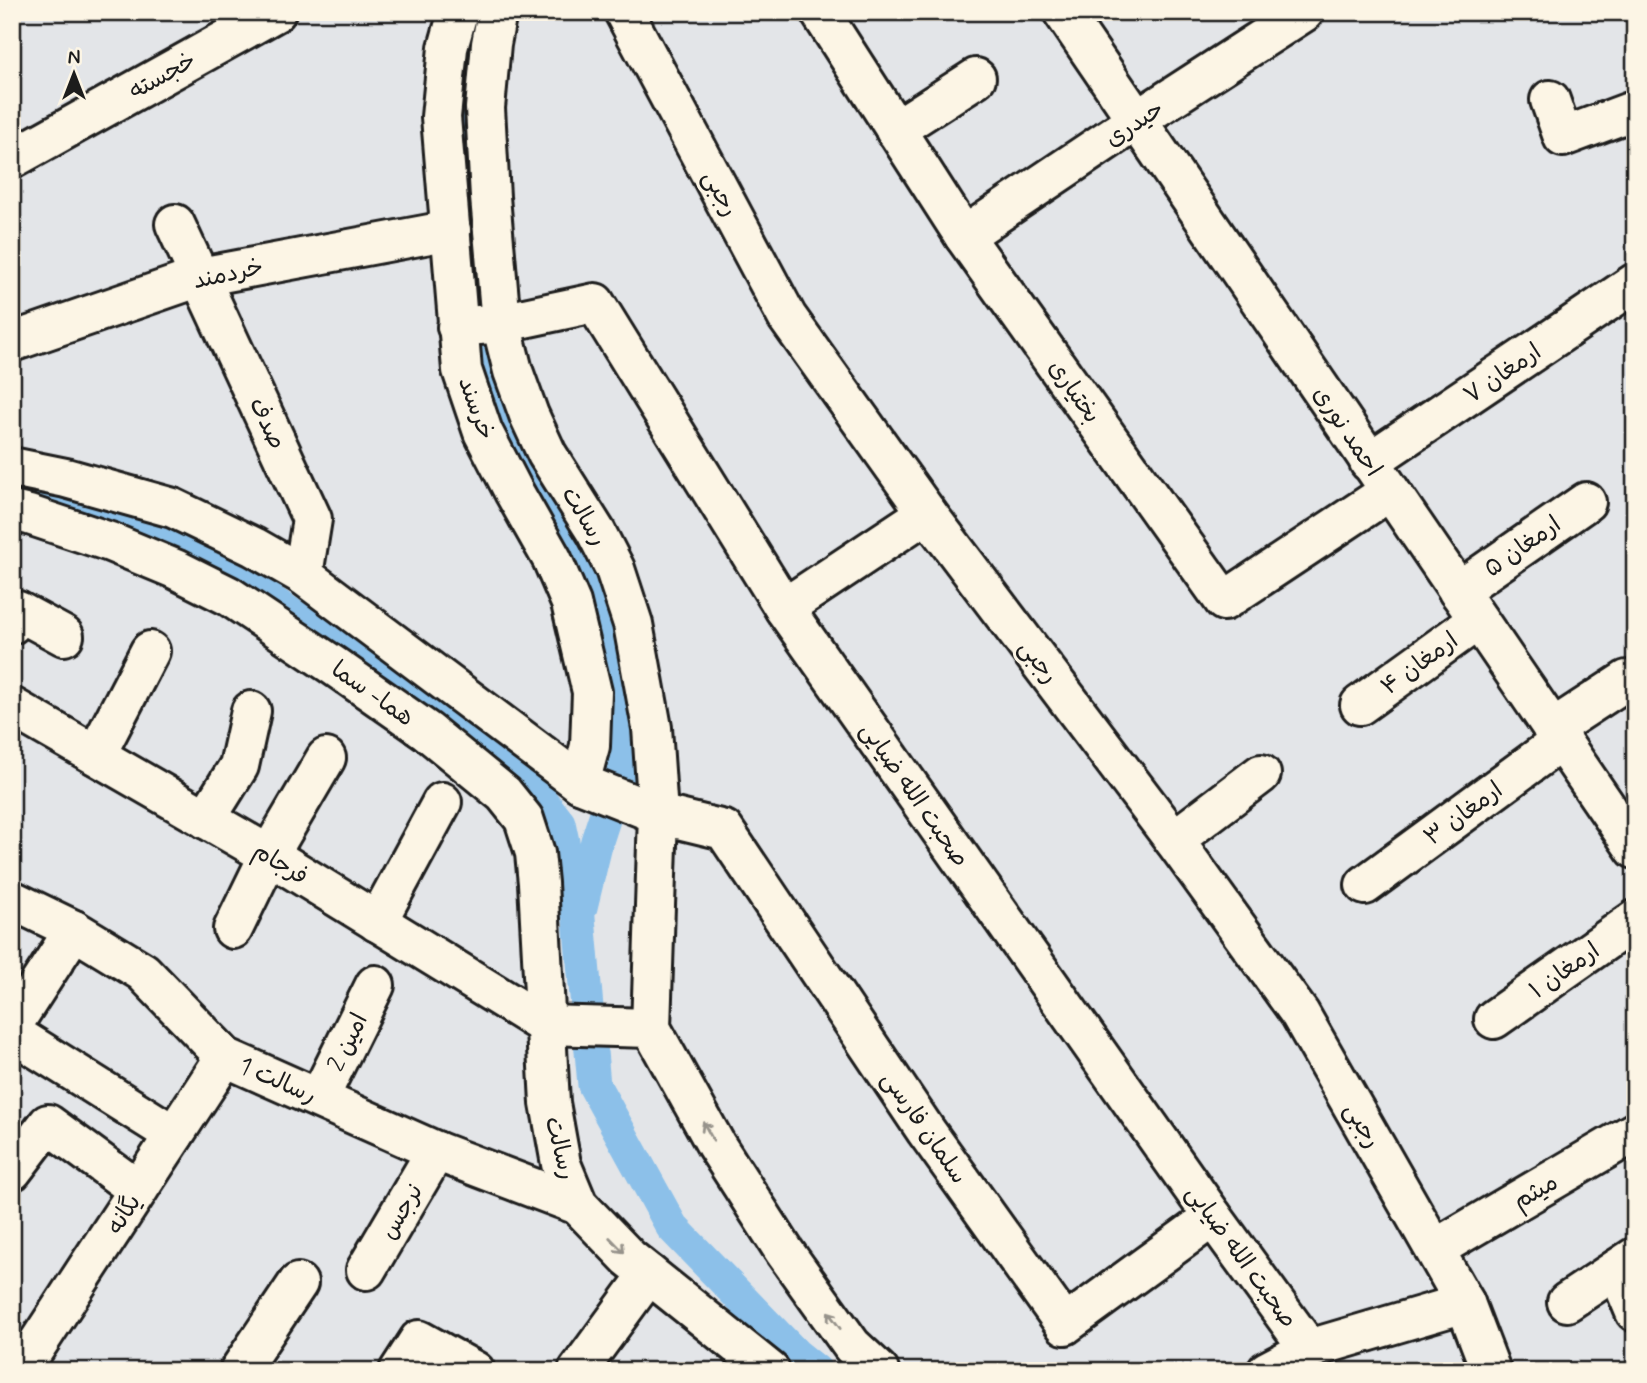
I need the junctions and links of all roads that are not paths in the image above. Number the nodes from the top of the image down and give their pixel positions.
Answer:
1 (276, 12) edge
2 (457, 12) edge
3 (497, 12) edge
4 (624, 12) edge
5 (820, 12) edge
6 (1062, 12) edge
7 (1304, 12) edge
8 (976, 78) dead end
9 (1550, 100) dead end
10 (1635, 110) edge
11 (1137, 120) junction
12 (895, 130) junction
13 (12, 159) edge
14 (175, 224) dead end
15 (451, 230) junction
16 (964, 236) junction
17 (200, 277) junction
18 (1635, 283) edge
19 (501, 323) junction
20 (457, 327) junction
21 (12, 342) edge
22 (12, 467) edge
23 (1379, 477) junction
24 (1586, 502) dead end
25 (12, 511) edge
26 (927, 513) junction
27 (303, 575) junction
28 (1468, 605) junction
29 (784, 608) junction
30 (12, 624) edge
31 (64, 636) dead end
32 (150, 651) dead end
33 (1627, 680) dead end
34 (1360, 705) dead end
35 (12, 707) edge
36 (251, 710) dead end
37 (1556, 735) junction
38 (96, 755) junction
39 (326, 758) dead end
40 (1261, 774) dead end
41 (580, 783) junction
42 (442, 802) dead end
43 (658, 814) junction
44 (206, 819) junction
45 (1174, 840) junction
46 (1635, 849) edge
47 (269, 855) junction
48 (1365, 885) dead end
49 (12, 900) edge
50 (1635, 920) edge
51 (377, 922) junction
52 (233, 929) dead end
53 (74, 930) junction
54 (375, 985) dead end
55 (1494, 1019) dead end
56 (545, 1025) junction
57 (12, 1027) edge
58 (651, 1028) junction
59 (12, 1033) edge
60 (225, 1057) junction
61 (318, 1098) junction
62 (1635, 1132) edge
63 (174, 1135) junction
64 (436, 1151) junction
65 (12, 1171) edge
66 (138, 1190) junction
67 (578, 1205) junction
68 (1213, 1217) junction
69 (1435, 1249) junction
70 (1626, 1263) edge
71 (366, 1270) dead end
72 (649, 1274) junction
73 (298, 1283) dead end
74 (1567, 1302) dead end
75 (1465, 1303) junction
76 (1635, 1312) edge
77 (1309, 1349) junction
78 (409, 1355) edge
79 (20, 1371) edge
80 (239, 1371) edge
81 (475, 1371) edge
82 (578, 1371) edge
83 (770, 1371) edge
84 (879, 1371) edge
85 (1266, 1371) edge
86 (1491, 1371) edge

1 - 13 street, خجسته
2 - 15 street, خرسند
3 - 19 street, رسالت
4 - 26 street, رجبی
5 - 12 street, بختیاری
6 - 11 street, احمد نوری
7 - 11 street, حیدری
8 - 12 street
9 - 10 street
11 - 16 street, حیدری
11 - 23 street, احمد نوری
12 - 16 street, بختیاری
14 - 17 street, صدف
15 - 17 street, خردمند
15 - 20 street, خرسند
16 - 23 street, بختیاری
17 - 21 street, خردمند
17 - 27 street, صدف
18 - 23 street, ارمغان ۷
19 - 20 street
19 - 29 street, صحبت الله ضیایی
19 - 43 street, رسالت
20 - 41 street, خرسند
22 - 27 street
23 - 28 street, احمد نوری
24 - 28 street, ارمغان ۵
25 - 56 street, هما- سما
26 - 29 street
26 - 45 street, رجبی
27 - 41 street
28 - 34 street, ارمغان ۴
28 - 37 street, احمد نوری
29 - 68 street, صحبت الله ضیایی
30 - 31 street
32 - 38 street
33 - 37 street, ارمغان ۳
35 - 38 street, فرجام
36 - 44 street
37 - 46 street, احمد نوری
37 - 48 street, ارمغان ۳
38 - 44 street, فرجام
39 - 47 street
40 - 45 street
41 - 43 street
42 - 51 street
43 - 58 street, رسالت
43 - 68 street, سلمان فارسی
44 - 47 street, فرجام
45 - 69 street, رجبی
47 - 51 street, فرجام
47 - 52 street
49 - 53 street, رسالت 1
50 - 55 street, ارمغان ۱
51 - 56 street, فرجام
53 - 57 street
53 - 60 street, رسالت 1
54 - 61 street, امین 2
56 - 58 street
56 - 67 street, رسالت
84 -> 58 street
59 - 63 street
60 - 61 street, رسالت 1
60 - 63 street, یگانه
61 - 64 street, رسالت 1
62 - 69 street, میثم
63 - 66 street, یگانه
64 - 67 street, رسالت 1
64 - 71 street, نرجس
65 - 66 street
66 - 79 street, یگانه
67 -> 72 street, رسالت
68 - 77 street, صحبت الله ضیایی
69 - 75 street, رجبی
70 - 74 street
70 - 76 street
72 - 82 street
72 - 83 street, رسالت
73 - 80 street
75 - 77 street
75 - 86 street, رجبی
77 - 85 street
78 - 81 street

